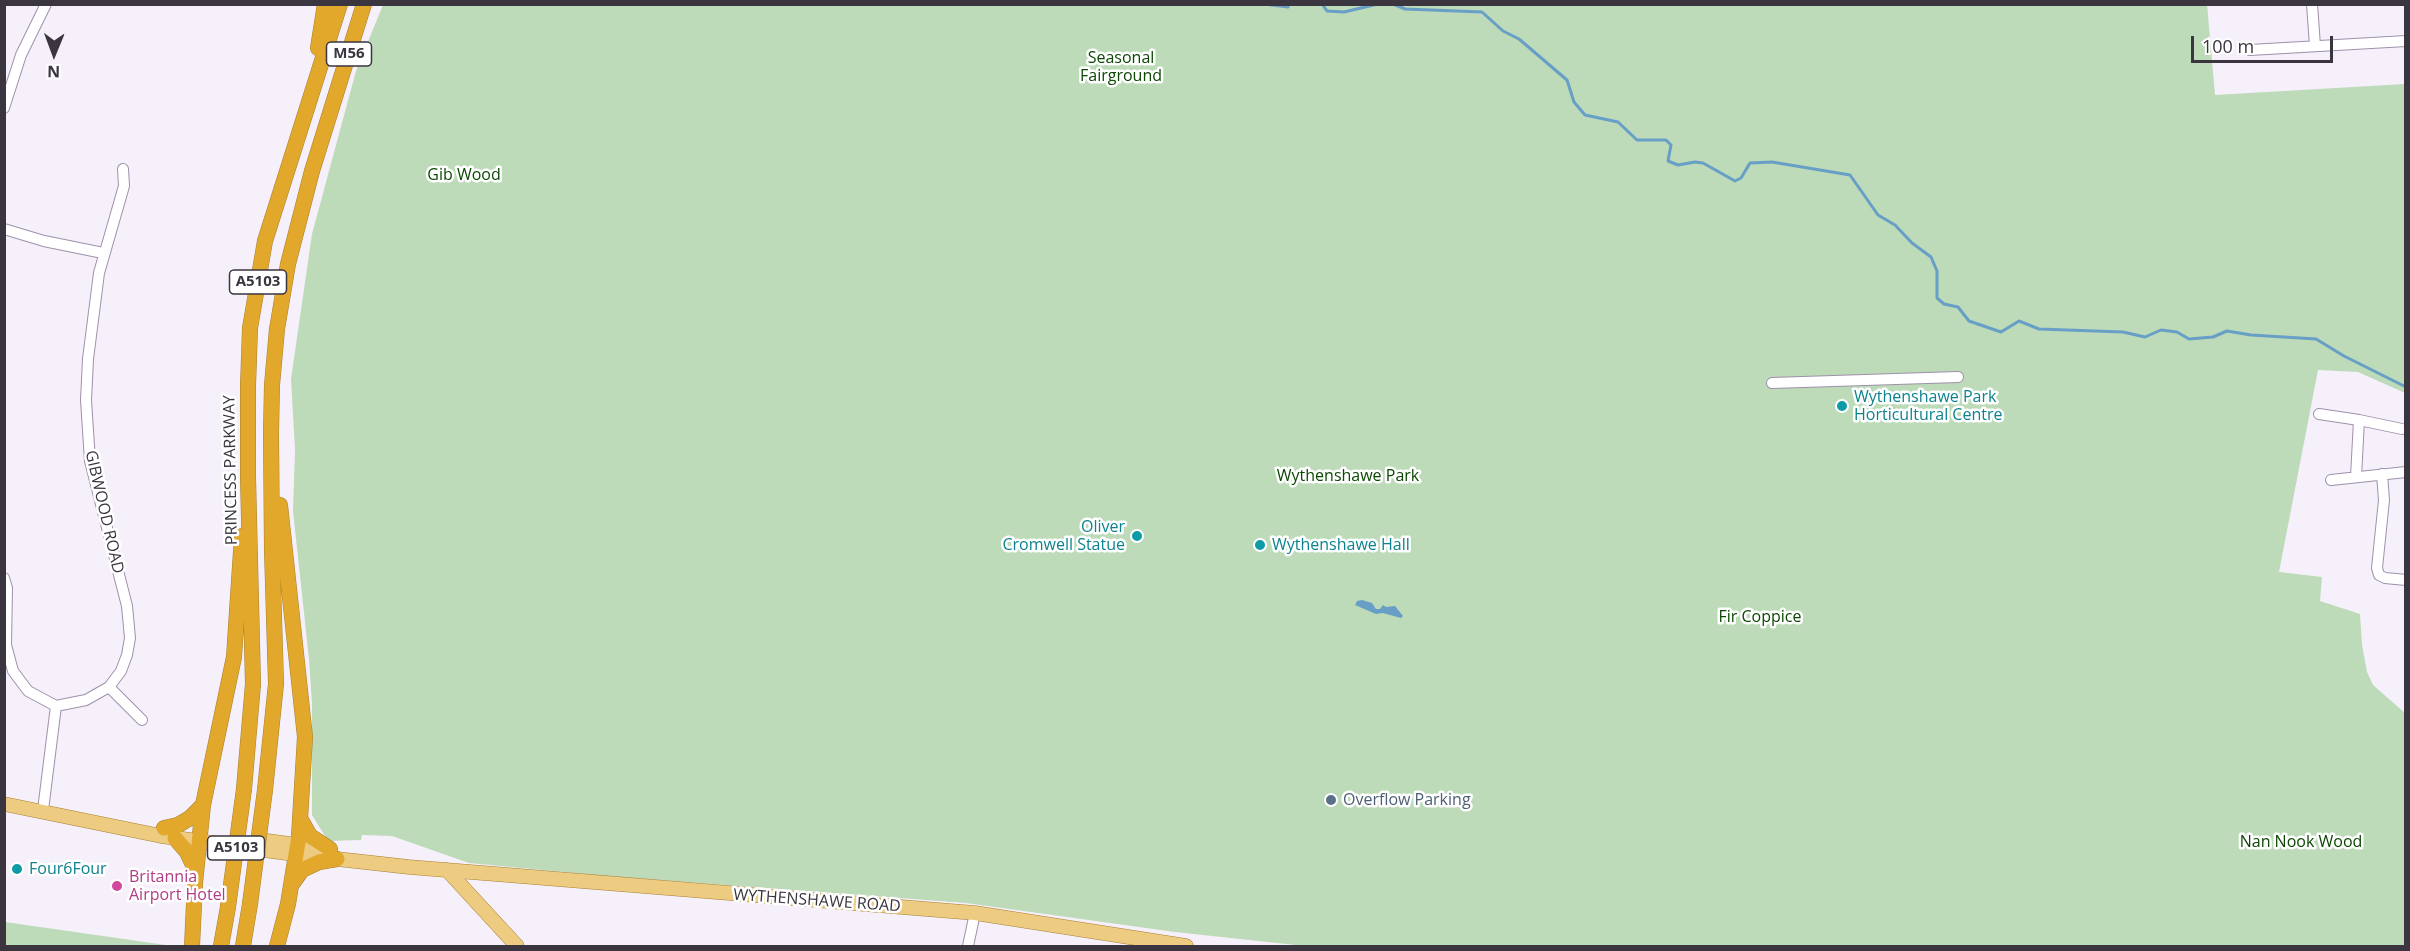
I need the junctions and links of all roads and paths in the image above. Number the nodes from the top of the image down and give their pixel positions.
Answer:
1 (46, 4) edge
2 (325, 4) edge
3 (340, 4) edge
4 (364, 4) edge
5 (374, 4) edge
6 (2312, 4) edge
7 (2406, 41) edge
8 (2315, 46) junction
9 (2250, 50) dead end
10 (310, 95) junction
11 (333, 103) junction
12 (4, 108) edge
13 (123, 170) dead end
14 (4, 229) edge
15 (103, 253) junction
16 (1958, 377) dead end
17 (1772, 383) dead end
18 (2319, 414) dead end
19 (2359, 420) junction
20 (2402, 429) dead end
21 (271, 433) junction
22 (2406, 472) edge
23 (2382, 474) junction
24 (248, 477) junction
25 (2356, 477) junction
26 (2331, 480) dead end
27 (4, 578) edge
28 (2406, 580) edge
29 (109, 687) junction
30 (56, 706) junction
31 (142, 720) dead end
32 (4, 804) edge
33 (203, 805) junction
34 (43, 810) junction
35 (301, 820) junction
36 (170, 833) junction
37 (200, 837) junction
38 (297, 850) junction
39 (334, 854) junction
40 (447, 870) junction
41 (195, 872) junction
42 (291, 886) junction
43 (975, 913) junction
44 (1131, 943) edge
45 (192, 946) edge
46 (221, 946) edge
47 (243, 946) edge
48 (277, 946) edge
49 (517, 946) edge
50 (968, 946) edge
51 (1186, 946) edge

1 - 12 street
2 - 10 highway, A5103
3 - 10 highway, PRINCESS PARKWAY / M56
4 - 11 highway, M56
5 - 11 highway, A5103
6 - 8 street
7 - 8 street
8 - 9 street
10 - 24 highway, PRINCESS PARKWAY / A5103
11 - 21 highway, A5103
13 - 15 street, GIBWOOD ROAD
14 - 15 street
15 - 29 street, GIBWOOD ROAD
16 - 17 street
18 - 19 street
19 - 20 street
19 - 25 street
21 - 35 highway
21 - 47 highway, A5103, bridge
22 - 23 street
23 - 25 street
23 - 28 street
24 - 33 highway
24 - 46 highway, PRINCESS PARKWAY / A5103, bridge
25 - 26 street
27 - 30 street
29 - 30 street
29 - 31 street
30 - 34 street
32 - 34 main road, WYTHENSHAWE ROAD
33 - 36 highway
33 - 37 highway
34 - 36 main road, WYTHENSHAWE ROAD
35 - 38 highway
35 - 39 highway
36 - 37 main road, WYTHENSHAWE ROAD
36 - 41 highway
37 - 38 main road, WYTHENSHAWE ROAD
37 - 41 highway
38 - 39 main road, WYTHENSHAWE ROAD
38 - 42 highway
39 - 40 main road, WYTHENSHAWE ROAD
39 - 42 highway
40 - 43 main road, WYTHENSHAWE ROAD
40 - 49 main road
41 - 45 highway
42 - 48 highway
43 - 44 main road, WYTHENSHAWE ROAD
43 - 50 street
44 - 51 main road, WYTHENSHAWE ROAD

